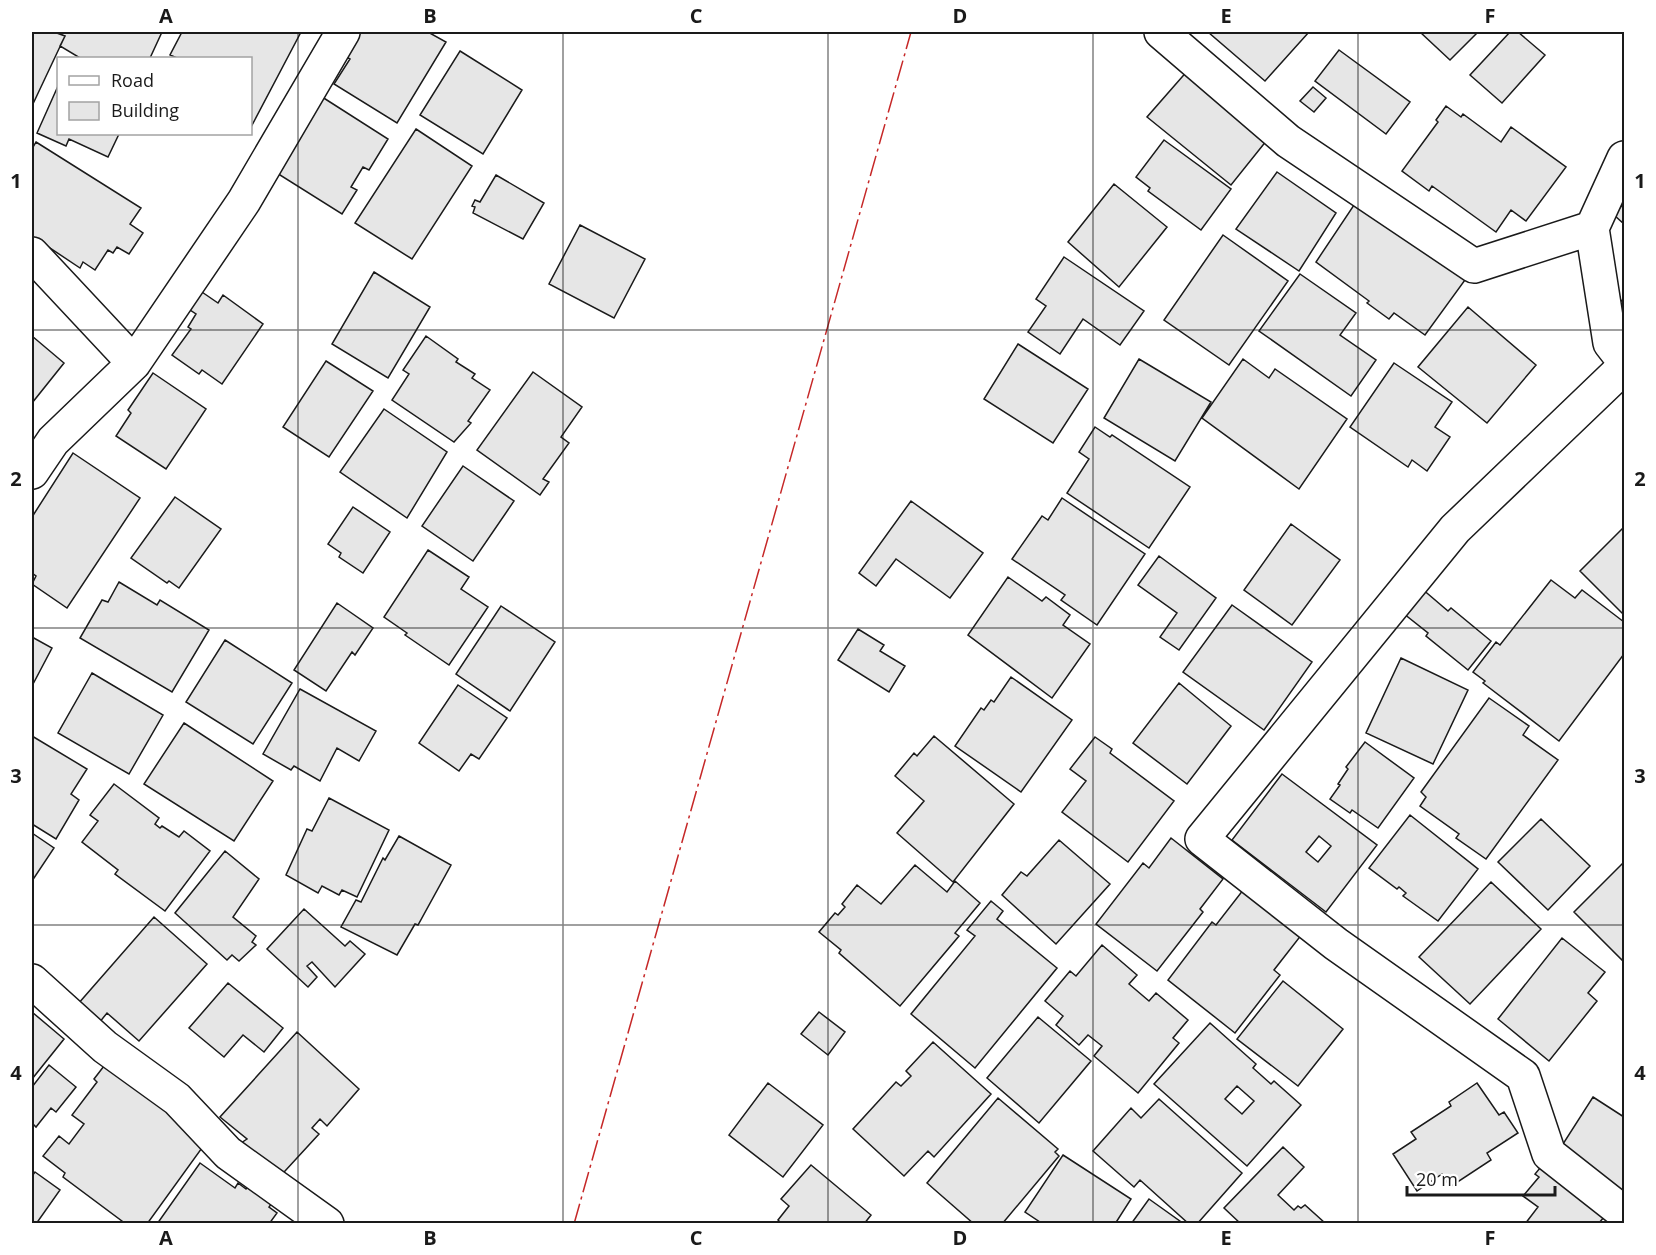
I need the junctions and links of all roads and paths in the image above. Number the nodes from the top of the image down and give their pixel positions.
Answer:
1 (343, 32) edge
2 (1161, 32) edge
3 (1624, 159) edge
4 (1593, 228) junction
5 (32, 254) edge
6 (1624, 360) edge
7 (134, 363) junction
8 (1624, 366) edge
9 (32, 472) edge
10 (32, 981) edge
11 (1624, 1213) edge
12 (327, 1224) edge

1 - 7 street
2 - 4 street
3 - 4 street
4 - 6 street
5 - 7 street
7 - 9 street
8 - 11 street
10 - 12 street

